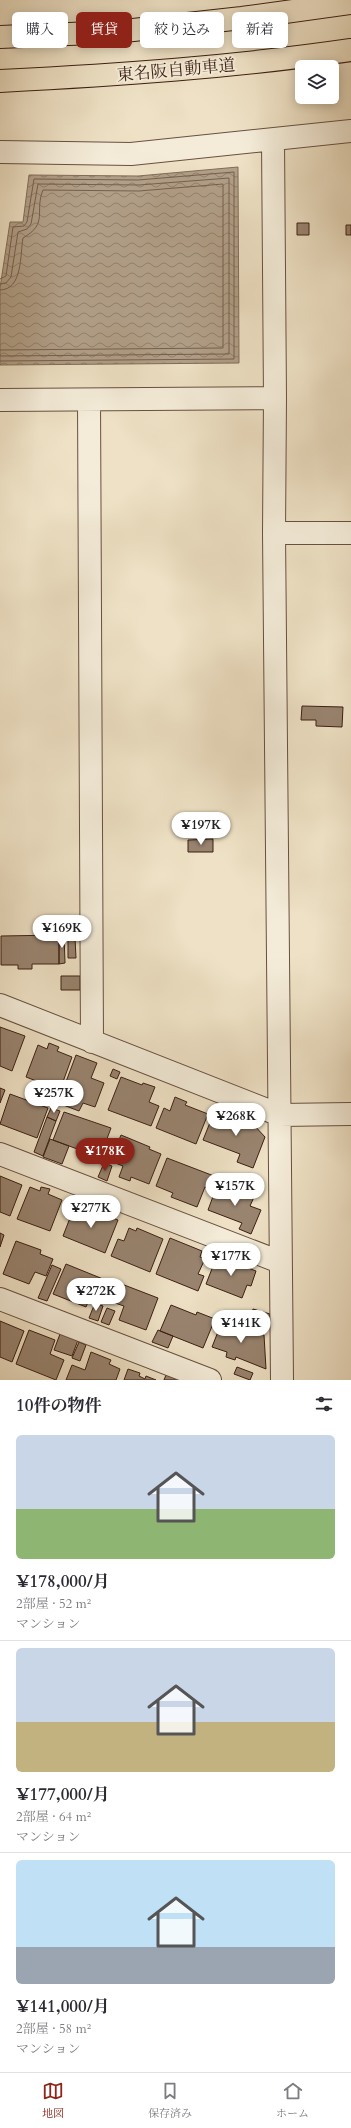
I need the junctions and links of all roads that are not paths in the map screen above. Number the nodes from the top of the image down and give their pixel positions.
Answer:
1 (351, 2) edge
2 (0, 37) edge
3 (351, 50) edge
4 (0, 81) edge
5 (351, 131) edge
6 (273, 140) junction
7 (0, 152) edge
8 (275, 398) junction
9 (0, 400) edge
10 (89, 400) junction
11 (274, 533) junction
12 (351, 533) edge
13 (0, 1005) edge
14 (92, 1042) junction
15 (351, 1114) edge
16 (280, 1115) junction
17 (0, 1154) edge
18 (280, 1262) junction
19 (0, 1299) edge
20 (210, 1380) edge
21 (282, 1380) edge

1 - 2 highway
3 - 4 highway, 東名阪自動車道
5 - 6 street
6 - 7 street
6 - 8 street
8 - 10 street
8 - 11 street
9 - 10 street
10 - 14 street
11 - 12 street
11 - 16 street
13 - 14 street
14 - 16 street
15 - 16 street
16 - 18 street
17 - 18 street
18 - 21 street
19 - 20 street

